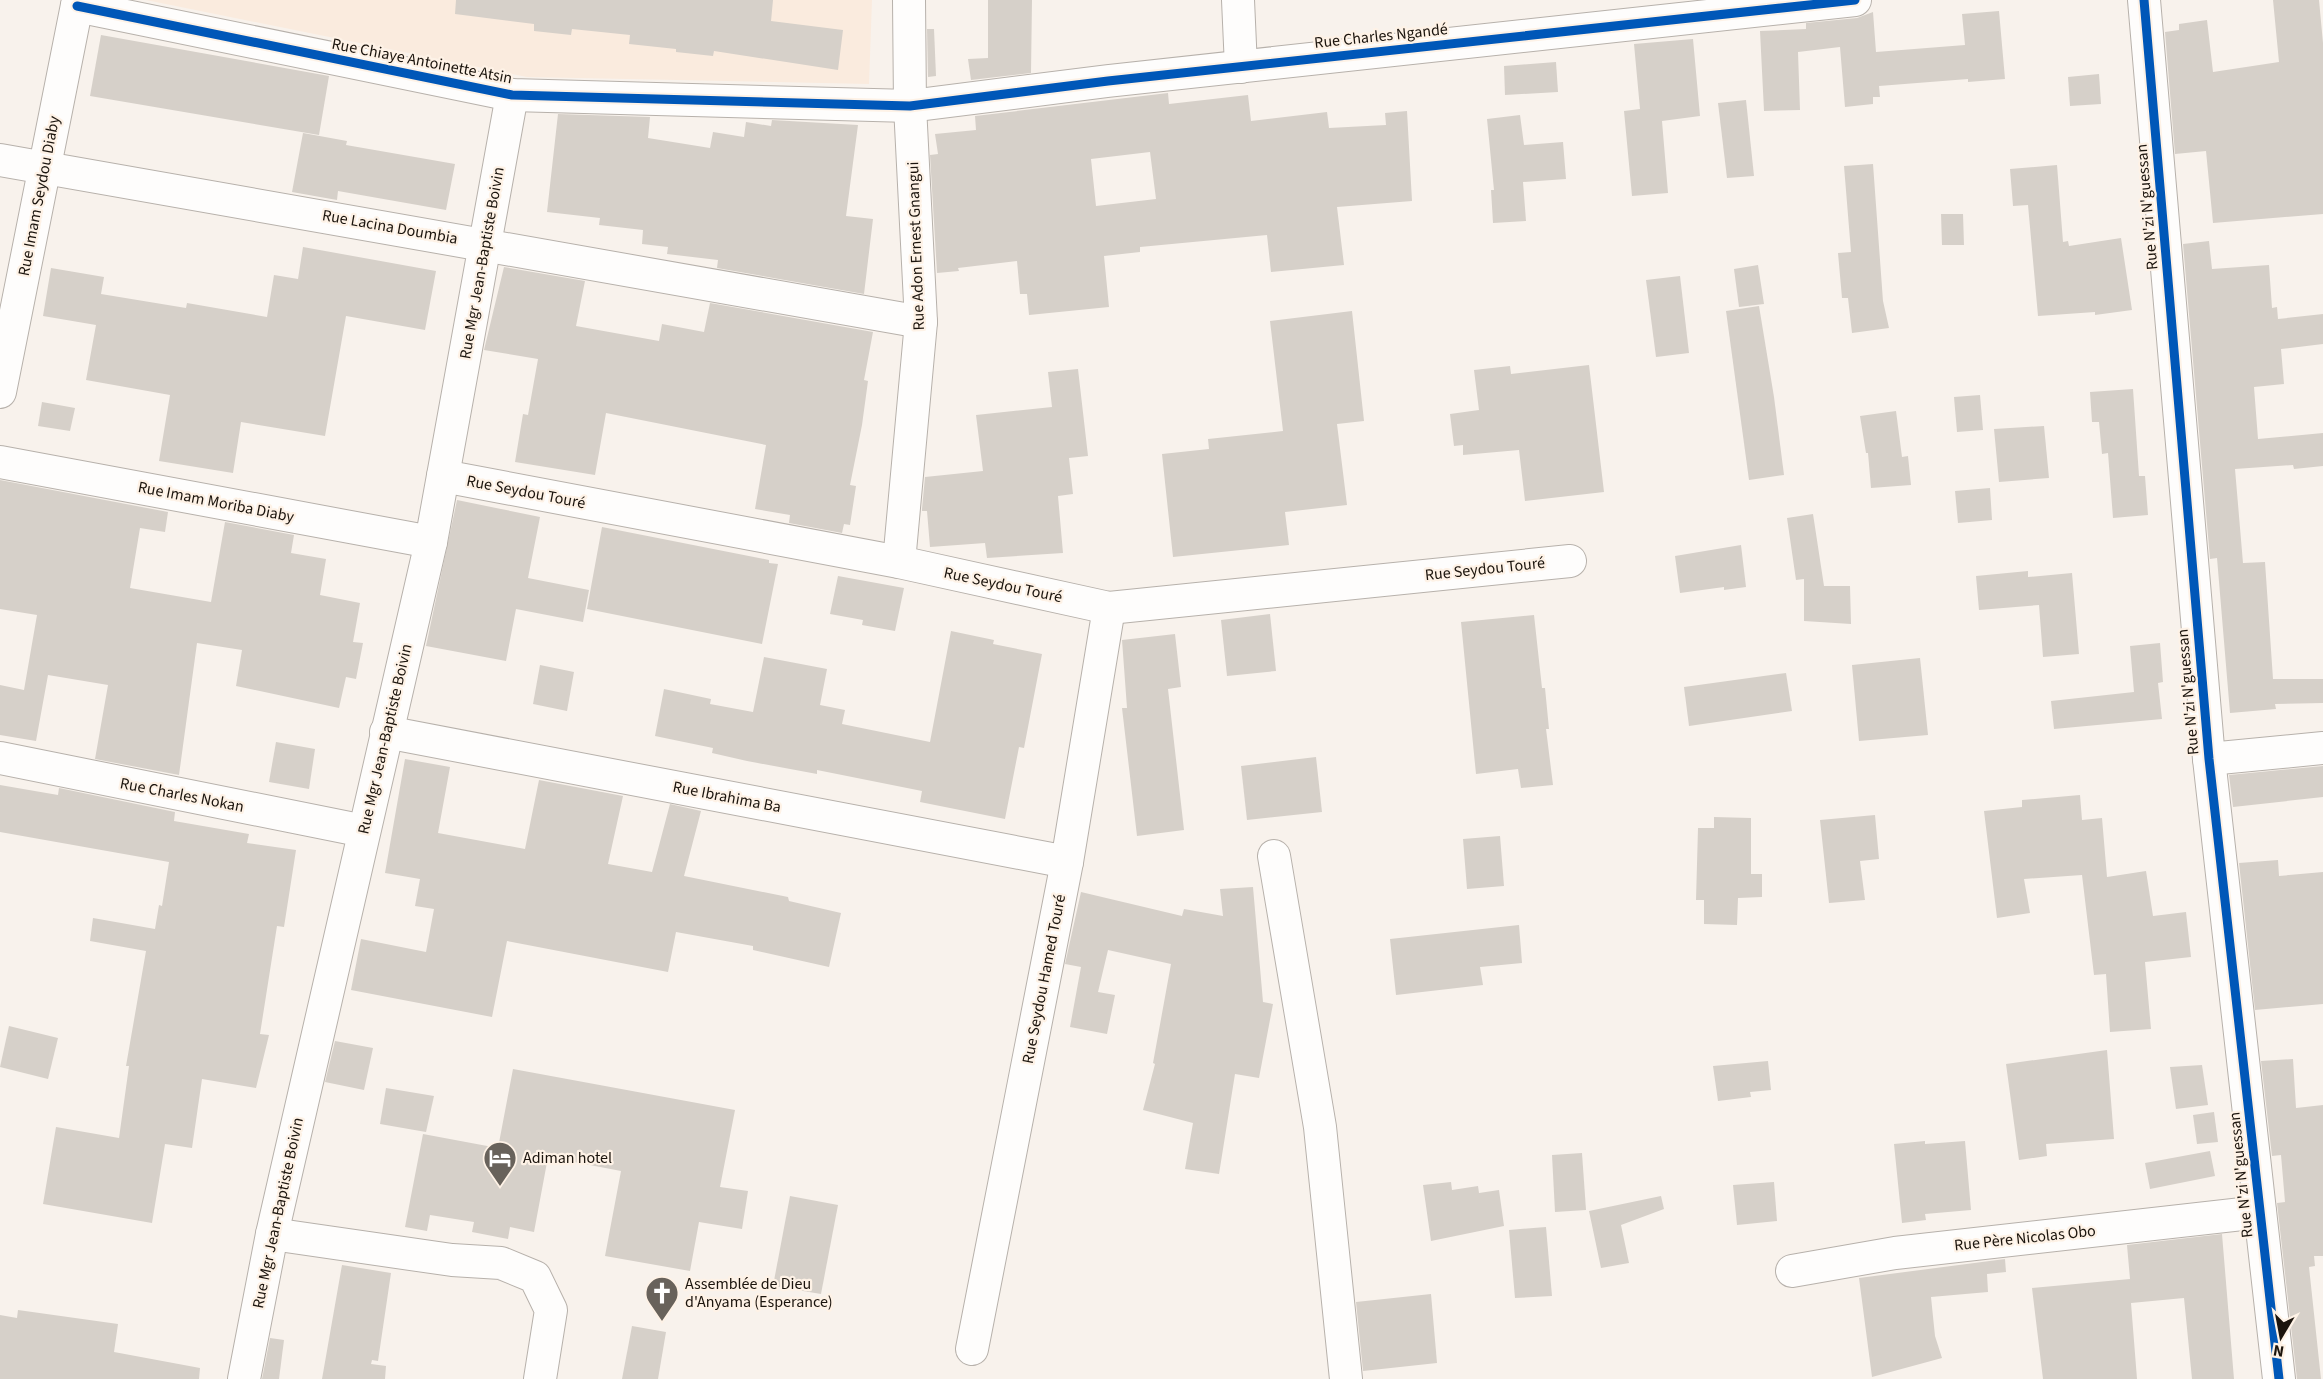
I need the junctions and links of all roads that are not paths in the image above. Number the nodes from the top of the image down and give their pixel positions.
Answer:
1 (909, 0) edge
2 (1238, 0) edge
3 (1855, 0) edge
4 (2144, 0) edge
5 (78, 3) edge
6 (1241, 67) junction
7 (512, 95) junction
8 (910, 106) junction
9 (0, 160) edge
10 (45, 169) junction
11 (486, 243) junction
12 (921, 322) junction
13 (0, 392) edge
14 (0, 462) edge
15 (443, 476) junction
16 (431, 542) junction
17 (1570, 561) dead end
18 (899, 562) junction
19 (1108, 608) junction
20 (387, 732) junction
21 (2323, 748) edge
22 (0, 758) edge
23 (2209, 759) junction
24 (364, 831) junction
25 (1274, 856) dead end
26 (1067, 862) junction
27 (2260, 1212) junction
28 (272, 1234) junction
29 (1792, 1271) dead end
30 (972, 1349) dead end
31 (244, 1379) edge
32 (540, 1379) edge
33 (1346, 1379) edge
34 (2279, 1379) edge

1 - 8 street, Rue Adon Ernest Gnangui
2 - 6 street
3 - 6 street, Rue Charles Ngandé
4 - 23 street, Rue N'zi N'guessan
5 - 7 street, Rue Chiaye Antoinette Atsin
5 - 10 street, Rue Imam Seydou Diaby
6 - 8 street, Rue Charles Ngandé
7 - 8 street, Rue Chiaye Antoinette Atsin
7 - 11 street, Rue Mgr Jean-Baptiste Boivin
8 - 12 street, Rue Adon Ernest Gnangui
9 - 10 street, Rue Lacina Doumbia
10 - 11 street, Rue Lacina Doumbia
10 - 13 street, Rue Imam Seydou Diaby
11 - 12 street, Rue Lacina Doumbia
11 - 15 street, Rue Mgr Jean-Baptiste Boivin
12 - 18 street, Rue Adon Ernest Gnangui
14 - 16 street, Rue Imam Moriba Diaby
15 - 16 street, Rue Mgr Jean-Baptiste Boivin
15 - 18 street, Rue Seydou Touré
16 - 20 street, Rue Mgr Jean-Baptiste Boivin
17 - 19 street, Rue Seydou Touré
18 - 19 street, Rue Seydou Touré
19 - 26 street, Rue Seydou Hamed Touré
20 - 24 street, Rue Mgr Jean-Baptiste Boivin
20 - 26 street, Rue Ibrahima Ba
21 - 23 street
22 - 24 street, Rue Charles Nokan
23 - 27 street, Rue N'zi N'guessan
24 - 28 street, Rue Mgr Jean-Baptiste Boivin
25 - 33 street
26 - 30 street, Rue Seydou Hamed Touré
27 - 29 street, Rue Père Nicolas Obo
27 - 34 street, Rue N'zi N'guessan
28 - 31 street, Rue Mgr Jean-Baptiste Boivin
28 - 32 street

